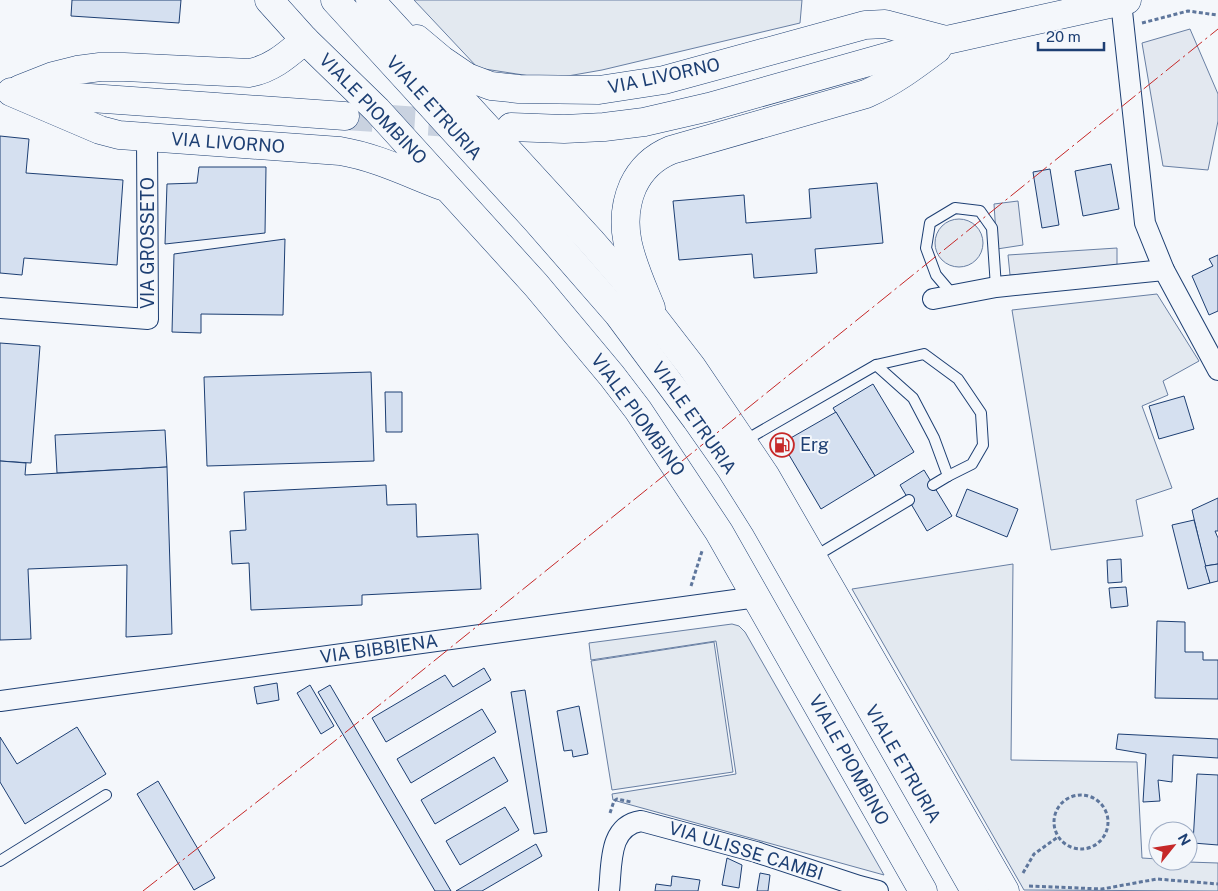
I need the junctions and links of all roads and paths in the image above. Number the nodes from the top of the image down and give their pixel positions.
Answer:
1 (269, 0) edge
2 (335, 0) edge
3 (372, 0) edge
4 (1124, 10) edge
5 (1217, 15) edge
6 (304, 40) junction
7 (948, 40) junction
8 (6, 92) edge
9 (345, 116) tunnel mouth
10 (511, 127) dead end
11 (147, 138) junction
12 (448, 188) junction
13 (1164, 270) junction
14 (996, 287) junction
15 (953, 295) junction
16 (933, 299) dead end
17 (0, 308) edge
18 (656, 319) junction
19 (876, 365) junction
20 (1218, 370) edge
21 (744, 441) junction
22 (948, 476) junction
23 (933, 485) dead end
24 (909, 500) dead end
25 (697, 543) dead end
26 (814, 557) junction
27 (682, 587) dead end
28 (757, 597) junction
29 (0, 701) edge
30 (106, 795) dead end
31 (1058, 837) junction
32 (0, 861) edge
33 (1218, 884) edge
34 (1007, 887) edge
35 (609, 891) edge
36 (878, 891) edge
37 (923, 891) edge
38 (975, 891) edge

1 - 6 street, VIALE PIOMBINO
2 - 38 street, VIALE ETRURIA
3 - 7 street, VIA LIVORNO
3 - 18 street, VIALE ETRURIA
4 - 5 path
4 - 7 street, VIA LIVORNO
4 - 13 street
6 - 8 street
6 - 12 street, VIALE PIOMBINO
7 - 10 street, VIA LIVORNO
7 - 18 street, VIA LIVORNO
8 - 9 street, VIA LIVORNO
8 - 11 street, VIA LIVORNO
11 - 12 street, VIA LIVORNO
11 - 17 street, VIA GROSSETO
12 - 28 street, VIALE PIOMBINO
13 - 14 street
13 - 20 street
14 - 15 street
14 - 15 lane
15 - 16 street
18 - 21 street, VIALE ETRURIA
19 - 21 lane
19 - 22 lane
19 - 22 lane
21 - 26 street, VIALE ETRURIA
22 - 23 lane
24 - 26 lane
25 - 27 path
26 - 34 street, VIALE ETRURIA
28 - 29 street, VIA BIBBIENA
28 - 37 street, VIALE PIOMBINO
30 - 32 lane
31 - 31 path
31 - 34 path
33 - 34 path
35 - 36 street, VIA ULISSE CAMBI

